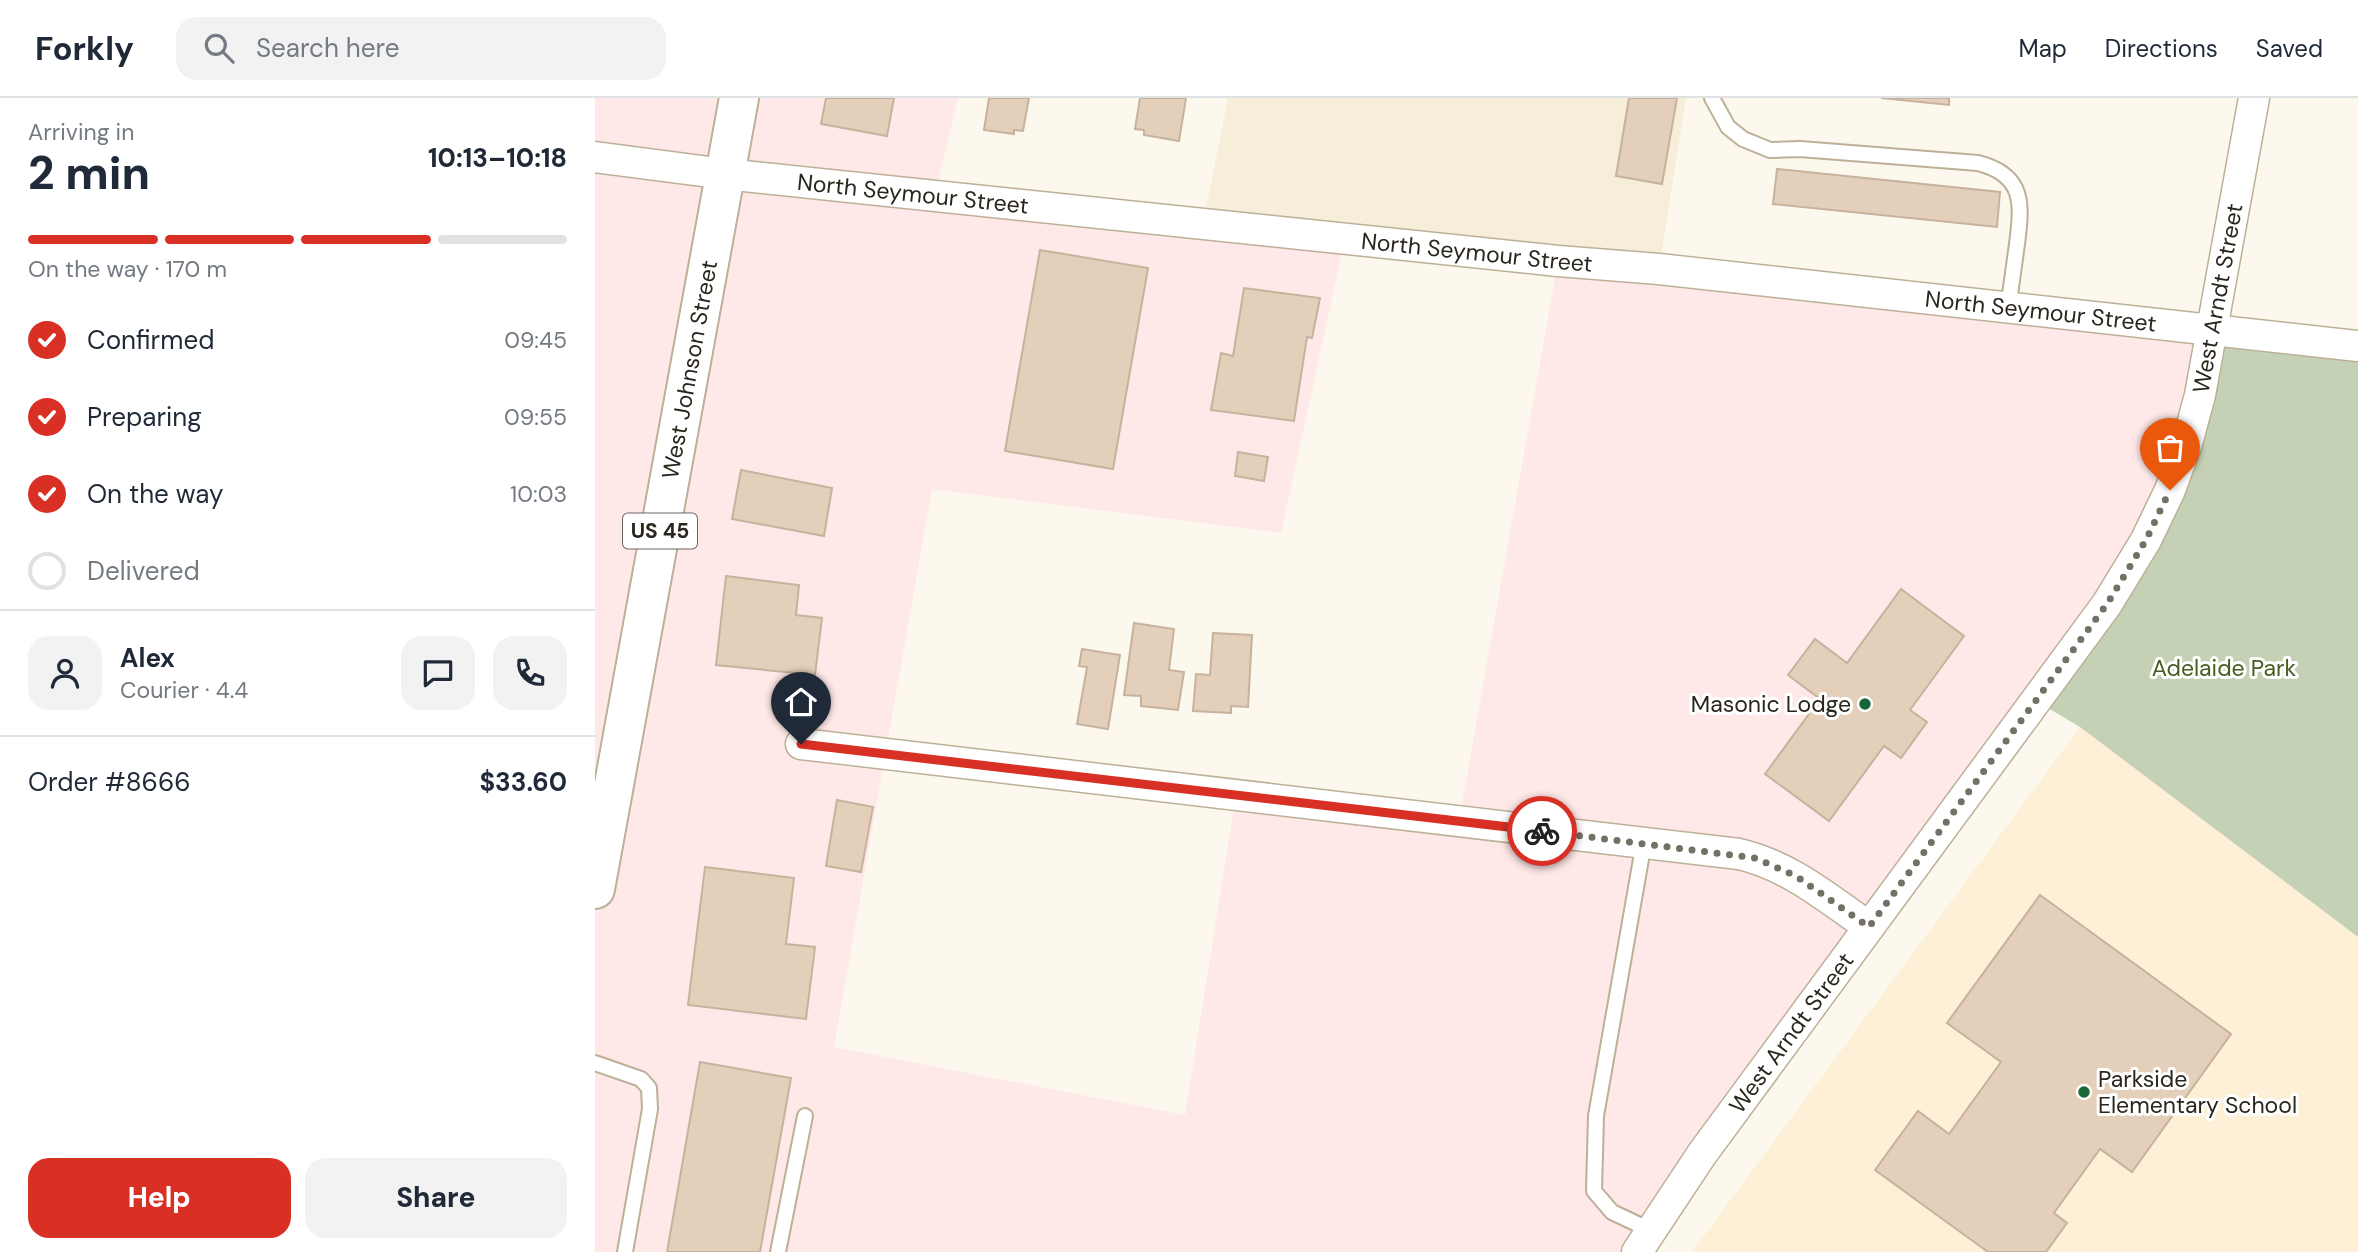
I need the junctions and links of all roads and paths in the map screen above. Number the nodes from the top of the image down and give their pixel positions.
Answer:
1 (739, 98) edge
2 (1712, 98) edge
3 (2254, 98) edge
4 (595, 157) edge
5 (725, 174) junction
6 (2008, 309) junction
7 (2212, 331) junction
8 (2358, 346) edge
9 (801, 744) dead end
10 (1644, 842) junction
11 (595, 889) edge
12 (1869, 927) junction
13 (595, 1063) edge
14 (805, 1116) dead end
15 (1644, 1241) edge
16 (625, 1252) edge
17 (778, 1252) edge

1 - 5 main road, West Johnson Street / US 45
2 - 6 lane
3 - 7 street, West Arndt Street
4 - 5 street, North Seymour Street
5 - 6 street, North Seymour Street
5 - 11 main road, West Johnson Street / US 45
6 - 7 street, North Seymour Street
7 - 8 street, North Seymour Street
7 - 12 street, West Arndt Street
9 - 10 street
10 - 12 street
10 - 15 lane
12 - 15 street, West Arndt Street
13 - 16 lane
14 - 17 lane

